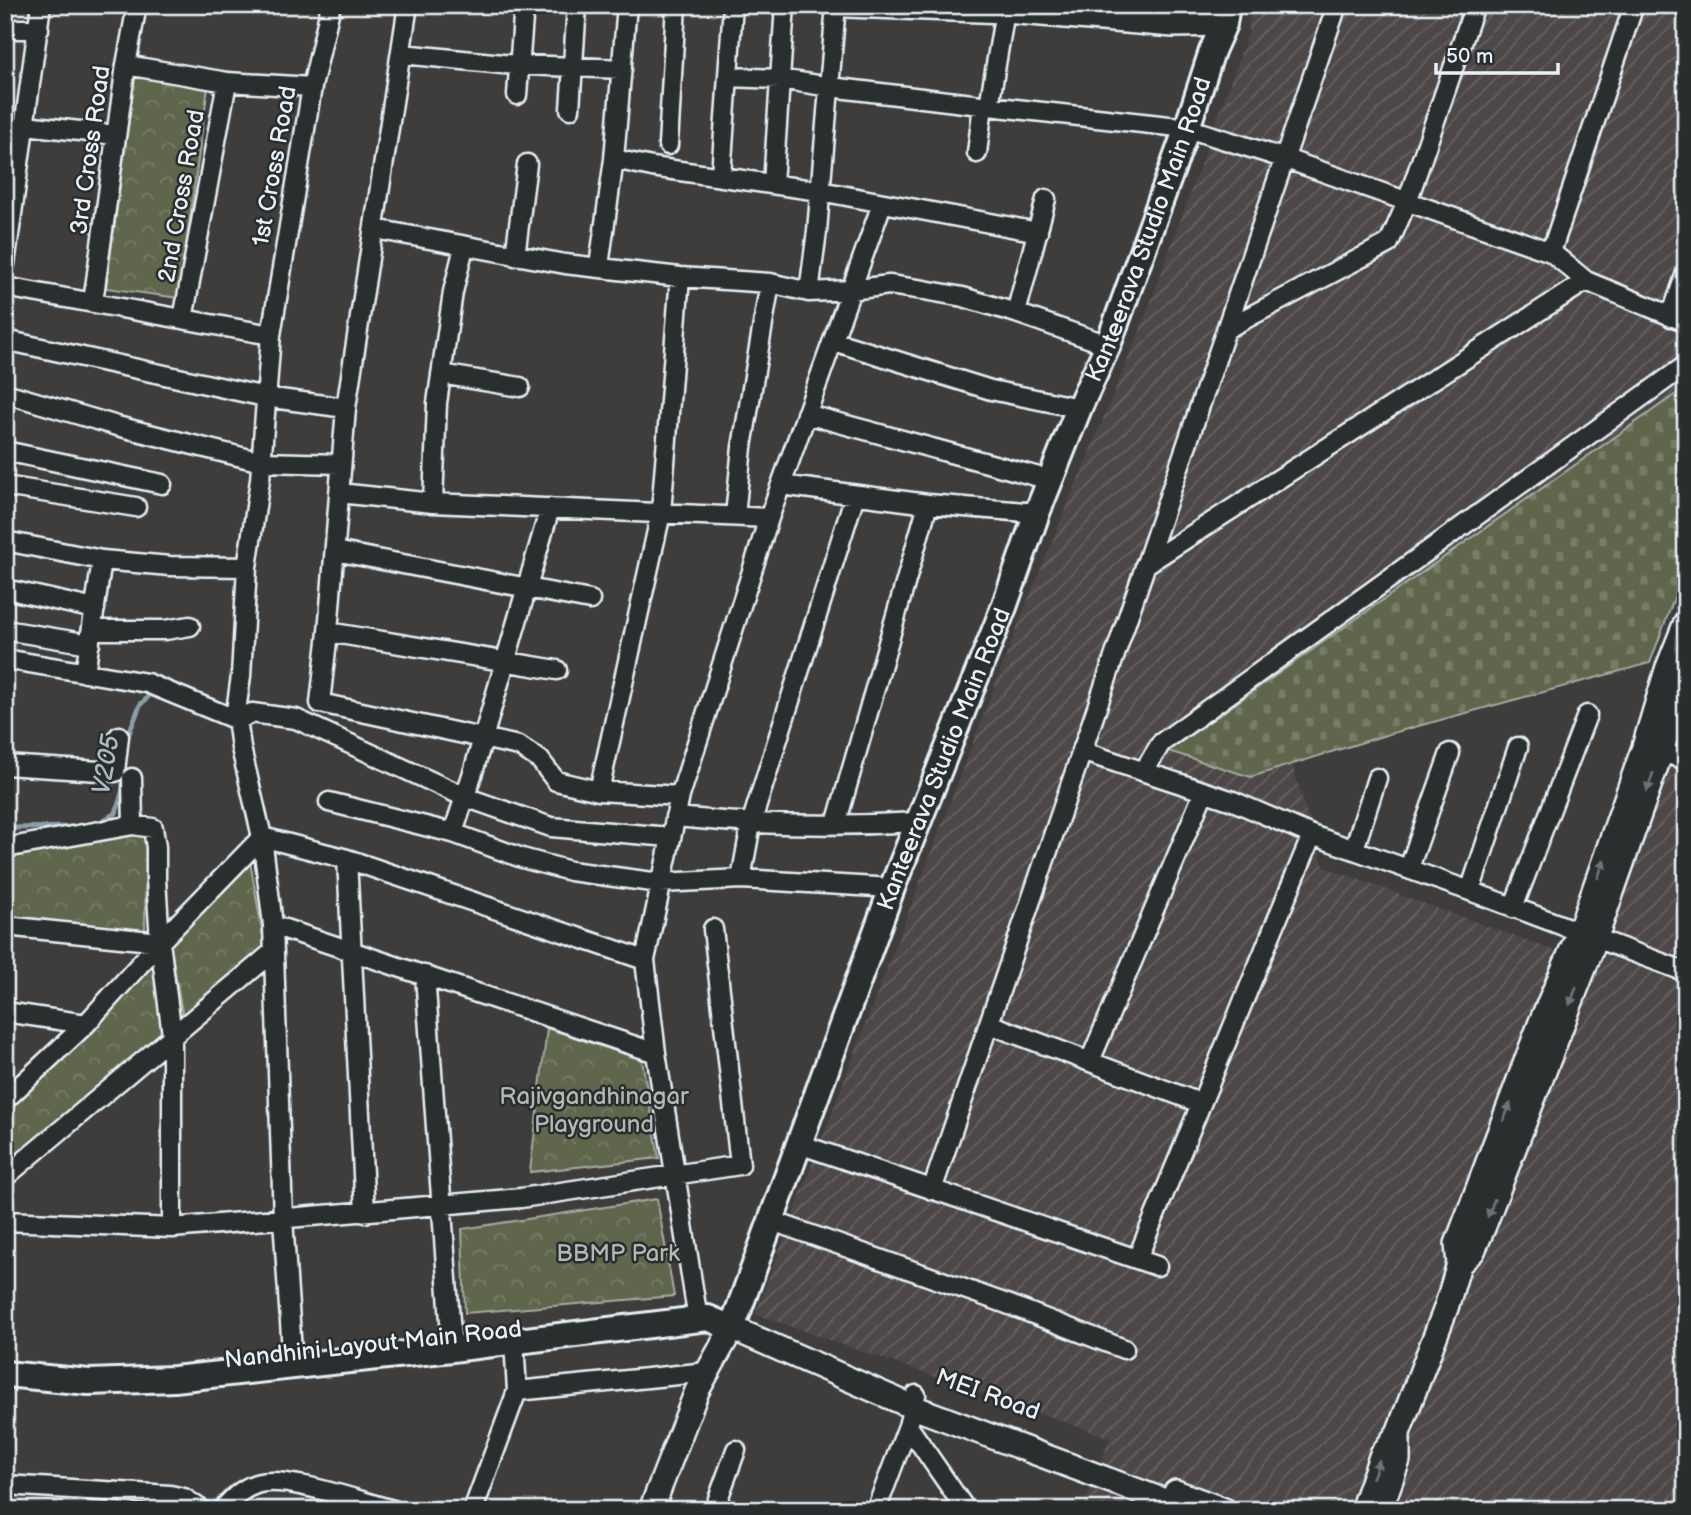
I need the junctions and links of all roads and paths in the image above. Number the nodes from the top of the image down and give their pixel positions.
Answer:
1 (41, 5) edge
2 (137, 5) edge
3 (331, 5) edge
4 (408, 5) edge
5 (524, 5) edge
6 (577, 5) edge
7 (627, 5) edge
8 (676, 5) edge
9 (733, 5) edge
10 (785, 5) edge
11 (836, 5) edge
12 (848, 5) edge
13 (1337, 5) edge
14 (1475, 5) edge
15 (1634, 5) edge
16 (882, 6) edge
17 (1005, 10) junction
18 (1226, 15) edge
19 (5, 29) edge
20 (39, 29) junction
21 (402, 54) junction
22 (126, 65) junction
23 (521, 65) junction
24 (572, 67) junction
25 (622, 69) junction
26 (728, 77) junction
27 (780, 79) junction
28 (227, 82) junction
29 (312, 88) junction
30 (830, 88) junction
31 (517, 95) dead end
32 (986, 106) junction
33 (570, 108) dead end
34 (25, 125) junction
35 (1187, 128) junction
36 (116, 135) junction
37 (668, 145) dead end
38 (977, 153) dead end
39 (614, 159) junction
40 (1286, 159) junction
41 (527, 164) dead end
42 (721, 175) junction
43 (774, 184) junction
44 (820, 191) junction
45 (1046, 199) dead end
46 (1408, 202) junction
47 (882, 204) junction
48 (374, 229) junction
49 (1038, 232) junction
50 (464, 247) junction
51 (1552, 253) junction
52 (515, 256) junction
53 (5, 264) edge
54 (598, 266) junction
55 (1686, 273) edge
56 (680, 277) junction
57 (1586, 281) junction
58 (770, 284) junction
59 (5, 287) edge
60 (851, 290) junction
61 (809, 292) junction
62 (93, 302) junction
63 (1016, 313) junction
64 (183, 319) junction
65 (1679, 320) edge
66 (1228, 328) junction
67 (271, 335) junction
68 (5, 340) edge
69 (833, 341) junction
70 (1108, 345) junction
71 (1686, 365) edge
72 (441, 374) junction
73 (520, 387) dead end
74 (5, 393) edge
75 (265, 397) junction
76 (346, 408) junction
77 (1079, 408) junction
78 (806, 414) junction
79 (5, 451) edge
80 (262, 462) junction
81 (341, 464) junction
82 (1050, 480) junction
83 (162, 484) dead end
84 (781, 485) junction
85 (5, 486) edge
86 (339, 493) junction
87 (855, 495) junction
88 (433, 503) junction
89 (928, 504) junction
90 (136, 507) dead end
91 (550, 508) junction
92 (661, 513) junction
93 (1037, 513) junction
94 (735, 516) junction
95 (769, 518) junction
96 (5, 541) edge
97 (335, 551) junction
98 (102, 560) junction
99 (1145, 565) junction
100 (247, 567) junction
101 (527, 587) junction
102 (5, 589) edge
103 (590, 600) dead end
104 (95, 609) junction
105 (1686, 622) edge
106 (190, 626) dead end
107 (5, 630) edge
108 (328, 632) junction
109 (92, 637) junction
110 (5, 659) edge
111 (506, 659) junction
112 (557, 670) dead end
113 (1686, 671) edge
114 (85, 673) junction
115 (1587, 715) dead end
116 (236, 716) junction
117 (119, 736) dead end
118 (483, 737) junction
119 (1518, 747) dead end
120 (1652, 749) junction
121 (1081, 751) junction
122 (1450, 753) dead end
123 (1686, 760) edge
124 (5, 765) edge
125 (1144, 771) junction
126 (132, 778) dead end
127 (1377, 778) dead end
128 (599, 791) junction
129 (1203, 792) junction
130 (680, 796) junction
131 (465, 797) junction
132 (329, 802) dead end
133 (675, 817) junction
134 (753, 818) junction
135 (838, 818) junction
136 (918, 822) junction
137 (133, 825) junction
138 (453, 833) junction
139 (1312, 835) junction
140 (262, 837) junction
141 (670, 837) junction
142 (5, 848) edge
143 (1354, 849) junction
144 (347, 859) junction
145 (1409, 868) junction
146 (741, 879) junction
147 (660, 883) junction
148 (892, 888) junction
149 (1470, 891) junction
150 (1513, 908) junction
151 (273, 925) junction
152 (5, 926) edge
153 (713, 929) dead end
154 (1587, 936) junction
155 (160, 942) junction
156 (274, 951) junction
157 (353, 952) junction
158 (645, 960) junction
159 (1686, 972) edge
160 (425, 975) junction
161 (5, 1012) edge
162 (86, 1024) junction
163 (989, 1024) junction
164 (172, 1035) junction
165 (656, 1053) junction
166 (1090, 1061) junction
167 (5, 1100) edge
168 (1200, 1104) junction
169 (799, 1144) junction
170 (676, 1175) junction
171 (5, 1177) edge
172 (932, 1190) junction
173 (443, 1205) junction
174 (365, 1213) junction
175 (283, 1219) junction
176 (5, 1221) edge
177 (772, 1221) junction
178 (172, 1228) junction
179 (1136, 1259) junction
180 (1157, 1266) dead end
181 (696, 1307) junction
182 (734, 1323) junction
183 (514, 1341) junction
184 (452, 1342) junction
185 (1124, 1349) dead end
186 (5, 1358) edge
187 (293, 1360) junction
188 (708, 1372) junction
189 (5, 1374) edge
190 (517, 1391) junction
191 (913, 1409) junction
192 (1398, 1433) junction
193 (736, 1450) dead end
194 (5, 1485) edge
195 (202, 1510) edge
196 (222, 1510) edge
197 (393, 1510) edge
198 (473, 1510) edge
199 (651, 1510) edge
200 (714, 1510) edge
201 (876, 1510) edge
202 (966, 1510) edge
203 (1189, 1510) edge
204 (1224, 1510) edge
205 (1362, 1510) edge
206 (1380, 1510) edge

1 - 20 street
2 - 22 street, 3rd Cross Road
3 - 29 street, 1st Cross Road
4 - 21 street
5 - 23 street
6 - 24 street
7 - 25 street
8 - 37 street
9 - 26 street
10 - 27 street
11 - 30 street
12 - 16 street
13 - 40 street
14 - 46 street
15 - 51 street
16 - 17 street
17 - 18 street
17 - 32 street
18 - 35 main road, Kanteerava Studio Main Road
19 - 20 street
20 - 34 street
21 - 23 street
21 - 48 street
22 - 28 street
22 - 36 street, 3rd Cross Road
23 - 24 street
23 - 31 street
24 - 25 street
24 - 33 street
25 - 39 street
26 - 27 street
26 - 42 street
27 - 30 street
27 - 43 street
28 - 29 street
28 - 64 street, 2nd Cross Road
29 - 67 street, 1st Cross Road
30 - 32 street
30 - 44 street
32 - 35 street
32 - 38 street
34 - 36 street
34 - 53 street
35 - 40 street
35 - 70 main road, Kanteerava Studio Main Road
36 - 62 street, 3rd Cross Road
39 - 42 street
39 - 54 street
40 - 46 street
40 - 66 street
41 - 52 street
42 - 43 street
43 - 44 street
44 - 47 street
44 - 61 street
45 - 49 street
46 - 51 street
46 - 66 street
47 - 49 street
47 - 60 street
48 - 50 street
48 - 76 street
49 - 63 street
50 - 52 street
50 - 72 street
51 - 57 street
52 - 54 street
54 - 56 street
55 - 65 street
56 - 58 street
56 - 92 street
57 - 65 street
57 - 99 street
58 - 61 street
58 - 94 street
59 - 62 street
60 - 61 street
60 - 63 street
60 - 69 street
62 - 64 street
63 - 70 street
64 - 67 street
66 - 99 street
67 - 75 street, 1st Cross Road
68 - 75 street
69 - 77 street
69 - 78 street
70 - 77 main road, Kanteerava Studio Main Road
71 - 125 street
72 - 73 street
72 - 88 street
74 - 80 street
75 - 76 street
75 - 80 street, 1st Cross Road
76 - 81 street
77 - 82 main road, Kanteerava Studio Main Road
78 - 82 street
78 - 84 street
79 - 83 street
80 - 81 street
80 - 100 street, 1st Cross Road
81 - 86 street
82 - 93 main road, Kanteerava Studio Main Road
84 - 87 street
84 - 95 street
85 - 90 street
86 - 88 street
86 - 97 street
87 - 89 street
87 - 134 street
88 - 91 street
89 - 93 street
89 - 135 street
91 - 92 street
91 - 101 street
92 - 94 street
92 - 128 street
93 - 136 main road, Kanteerava Studio Main Road
94 - 95 street
95 - 130 street
96 - 98 street
97 - 101 street
97 - 108 street
98 - 100 street
98 - 104 street
99 - 121 street
100 - 116 street, 1st Cross Road
101 - 103 street
101 - 111 street
102 - 104 street
104 - 109 street
105 - 120 street
106 - 109 street
107 - 109 street
108 - 111 street
108 - 118 street
109 - 114 street
110 - 114 street
111 - 112 street
111 - 118 street
113 - 120 street
114 - 116 street
115 - 150 street
116 - 131 street
116 - 140 street
117 - 124 street
118 - 128 street
118 - 131 street
119 - 149 street
120 - 123 street
120 - 154 street
121 - 125 street
121 - 163 street
122 - 145 street
125 - 129 street
126 - 137 street
127 - 143 street
128 - 130 street
129 - 139 street
129 - 166 street
130 - 133 street
131 - 138 street
131 - 141 street
132 - 138 street
133 - 134 street
133 - 141 street
134 - 135 street
134 - 146 street
135 - 136 street
136 - 148 main road, Kanteerava Studio Main Road
137 - 142 street
137 - 155 street
138 - 147 street
139 - 143 street
139 - 168 street
140 - 144 street
140 - 151 street
140 - 155 street
141 - 147 street
143 - 145 street
144 - 157 street
144 - 158 street
145 - 149 street
146 - 147 street
146 - 148 street
147 - 158 street
148 - 169 main road, Kanteerava Studio Main Road
149 - 150 street
150 - 154 street
151 - 156 street
151 - 157 street
152 - 155 street
153 - 170 street
154 - 159 street
154 - 192 street
155 - 162 street
155 - 164 street
156 - 164 street
156 - 175 street
157 - 160 street
157 - 174 street
158 - 165 street
160 - 165 street
160 - 173 street
161 - 162 street
162 - 167 street
163 - 166 street
163 - 172 street
164 - 171 street
164 - 178 street
165 - 170 street
166 - 168 street
168 - 179 street
169 - 172 street
169 - 177 main road, Kanteerava Studio Main Road
170 - 173 street
170 - 181 street
172 - 179 street
173 - 174 street
173 - 184 street
174 - 175 street
175 - 178 street
175 - 187 street
176 - 178 street
177 - 182 main road, Kanteerava Studio Main Road
177 - 185 street
179 - 180 street
181 - 182 main road, Nandhini Layout Main Road
181 - 184 main road, Nandhini Layout Main Road
182 - 183 main road
182 - 188 street, Kanteerava Studio Main Road
182 - 191 street, MEI Road
183 - 184 main road
183 - 190 street
184 - 187 main road, Nandhini Layout Main Road
186 - 187 main road, Nandhini Layout Main Road
187 - 189 main road
188 - 190 street
188 - 199 street, Kanteerava Studio Main Road
190 - 198 street
191 - 201 street
191 - 202 street
191 - 203 street, MEI Road
191 - 204 street, MEI Road
205 -> 192 street
192 - 206 street
193 - 200 street
194 - 195 street
196 - 197 street

